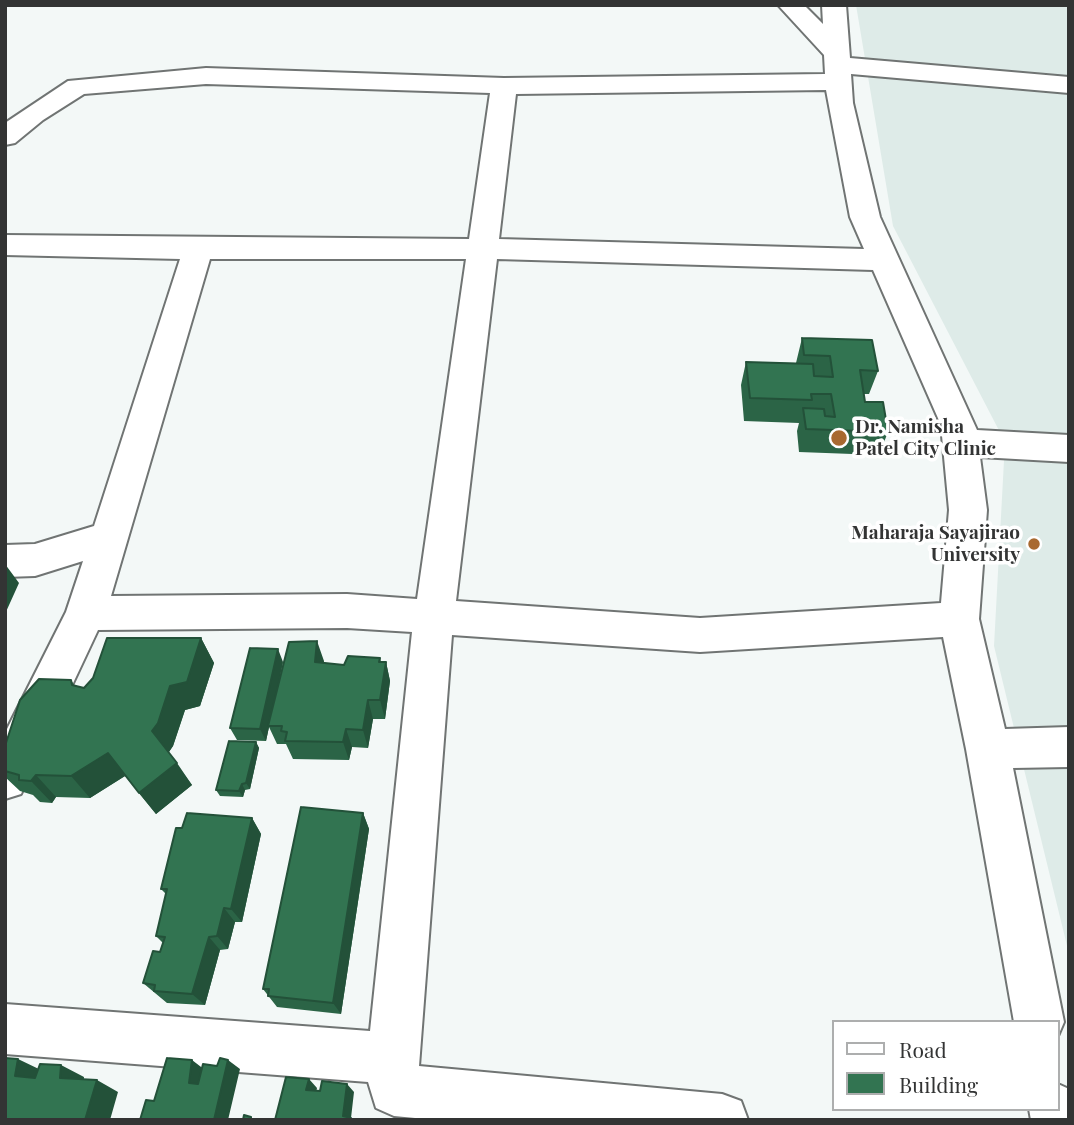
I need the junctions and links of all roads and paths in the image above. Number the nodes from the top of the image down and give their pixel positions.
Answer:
1 (790, 5) edge
2 (834, 5) edge
3 (838, 67) junction
4 (1069, 85) edge
5 (504, 86) junction
6 (5, 138) edge
7 (5, 246) edge
8 (198, 249) junction
9 (482, 249) junction
10 (885, 260) junction
11 (961, 442) junction
12 (1069, 449) edge
13 (109, 537) junction
14 (5, 561) edge
15 (86, 612) junction
16 (434, 617) junction
17 (959, 619) junction
18 (1069, 747) edge
19 (988, 749) junction
20 (5, 779) edge
21 (1039, 1020) edge
22 (5, 1029) edge
23 (393, 1058) junction
24 (722, 1120) edge

1 - 3 street
2 - 3 street
3 - 4 street
3 - 5 street
3 - 10 street
5 - 6 street
5 - 9 street
7 - 8 street
8 - 9 street
8 - 13 street
9 - 10 street
9 - 16 street
10 - 11 street
11 - 12 street
11 - 17 street
13 - 14 street
13 - 15 street
15 - 16 street
15 - 20 street
16 - 17 street
16 - 23 street
17 - 19 street
18 - 19 street
19 - 21 street
22 - 23 street
23 - 24 street

